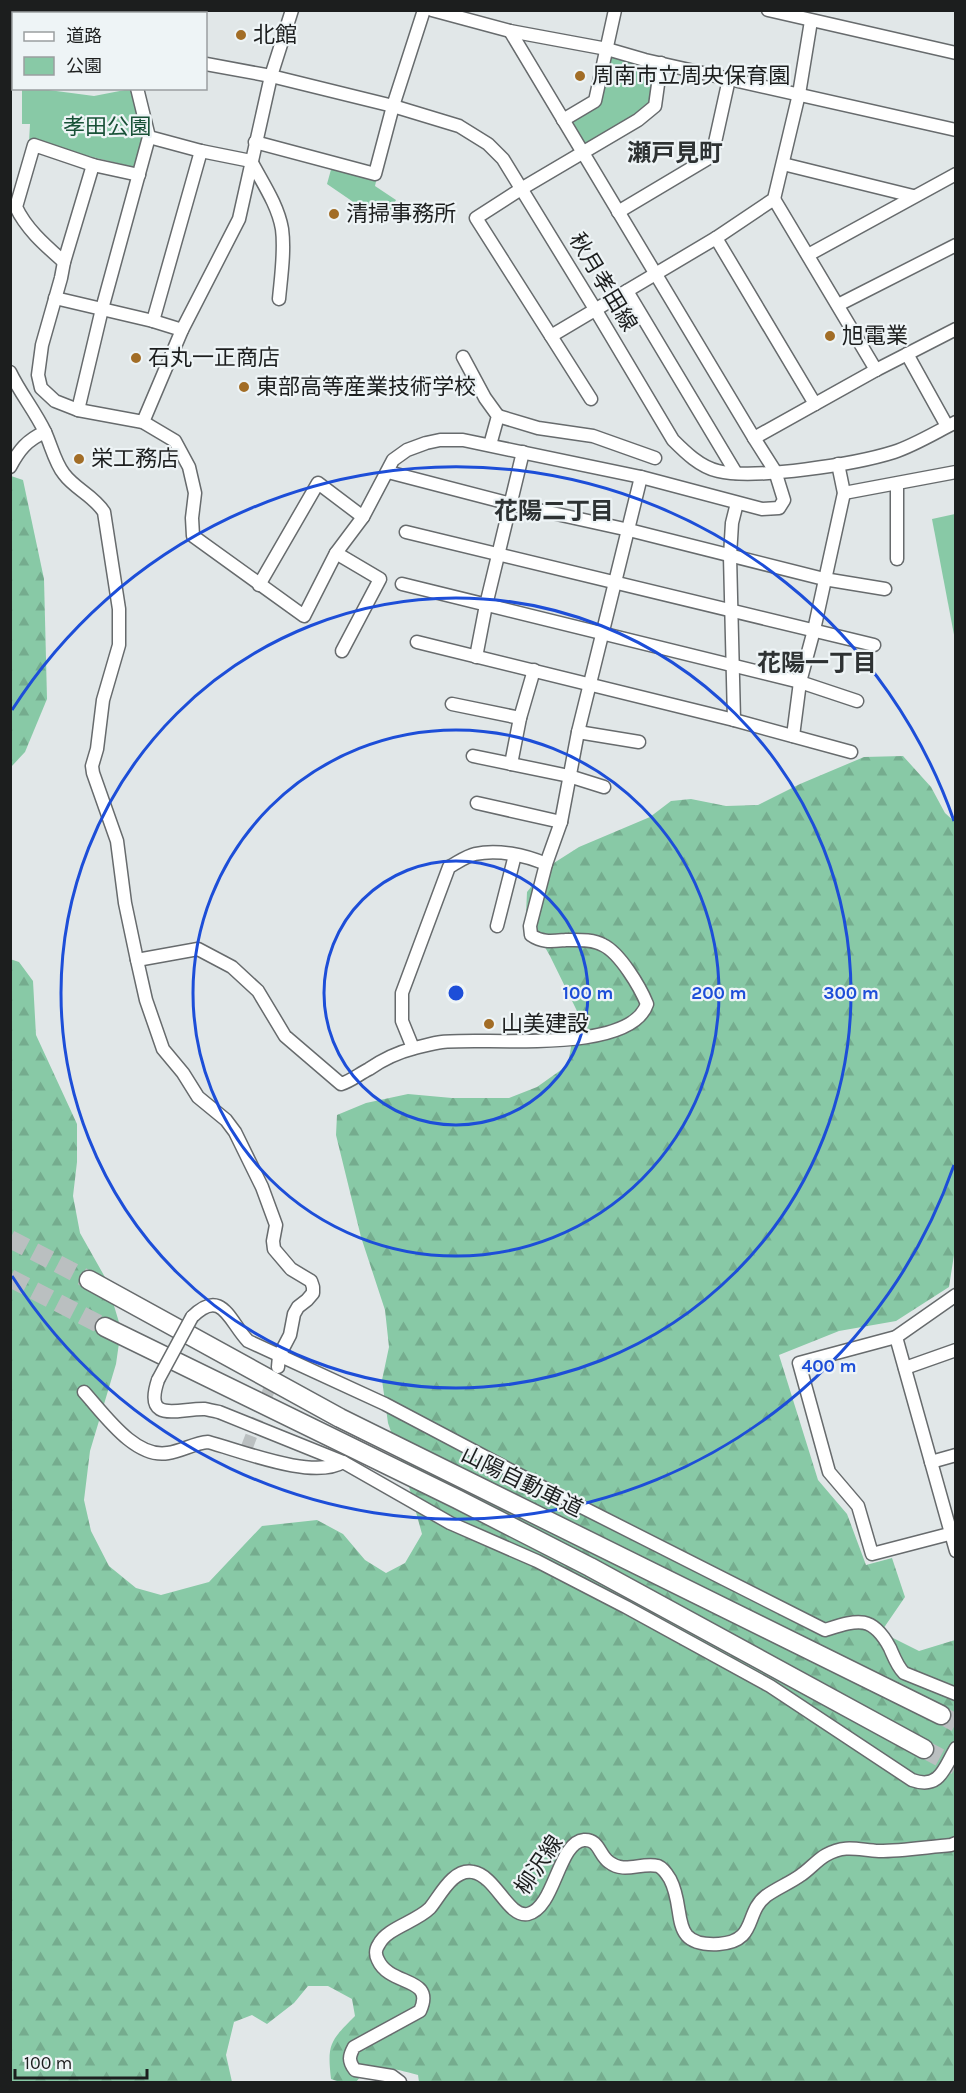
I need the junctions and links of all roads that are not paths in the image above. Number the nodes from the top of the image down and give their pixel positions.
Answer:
1 (291, 10) edge
2 (424, 10) edge
3 (432, 10) edge
4 (615, 10) edge
5 (768, 10) edge
6 (812, 21) junction
7 (510, 31) junction
8 (607, 49) junction
9 (956, 53) edge
10 (661, 63) junction
11 (207, 64) edge
12 (272, 76) junction
13 (729, 79) junction
14 (137, 90) edge
15 (799, 94) junction
16 (393, 106) junction
17 (563, 120) junction
18 (956, 130) edge
19 (149, 137) junction
20 (255, 142) junction
21 (201, 151) junction
22 (584, 152) junction
23 (250, 161) junction
24 (783, 164) junction
25 (93, 165) junction
26 (139, 174) junction
27 (956, 174) edge
28 (521, 189) junction
29 (913, 196) junction
30 (774, 199) junction
31 (618, 212) junction
32 (716, 238) junction
33 (956, 245) edge
34 (807, 255) junction
35 (64, 262) junction
36 (655, 273) junction
37 (627, 291) junction
38 (55, 298) junction
39 (279, 299) dead end
40 (838, 305) junction
41 (102, 309) junction
42 (595, 309) junction
43 (153, 321) junction
44 (956, 329) edge
45 (182, 330) junction
46 (551, 336) junction
47 (907, 354) junction
48 (463, 357) dead end
49 (876, 370) junction
50 (10, 372) edge
51 (591, 399) dead end
52 (816, 404) junction
53 (78, 410) junction
54 (498, 416) junction
55 (143, 422) junction
56 (951, 424) edge
57 (45, 432) junction
58 (754, 438) junction
59 (490, 445) junction
60 (523, 452) junction
61 (655, 458) dead end
62 (838, 464) junction
63 (10, 467) edge
64 (776, 471) junction
65 (388, 472) junction
66 (956, 472) edge
67 (736, 473) junction
68 (641, 477) junction
69 (897, 484) junction
70 (844, 493) junction
71 (737, 503) junction
72 (511, 504) junction
73 (363, 518) junction
74 (629, 530) junction
75 (406, 532) dead end
76 (336, 553) junction
77 (500, 555) junction
78 (730, 556) junction
79 (897, 559) dead end
80 (824, 579) junction
81 (615, 582) junction
82 (402, 584) dead end
83 (259, 585) junction
84 (885, 589) dead end
85 (486, 605) junction
86 (731, 610) junction
87 (814, 630) junction
88 (604, 634) junction
89 (417, 642) dead end
90 (874, 645) dead end
91 (342, 651) dead end
92 (476, 657) junction
93 (732, 665) junction
94 (534, 670) junction
95 (800, 682) junction
96 (591, 685) junction
97 (857, 701) dead end
98 (452, 704) dead end
99 (520, 718) junction
100 (734, 720) junction
101 (578, 732) junction
102 (793, 736) junction
103 (639, 742) dead end
104 (851, 752) dead end
105 (473, 756) dead end
106 (511, 764) junction
107 (569, 776) junction
108 (604, 787) dead end
109 (477, 803) dead end
110 (561, 822) junction
111 (516, 855) junction
112 (546, 864) junction
113 (497, 926) dead end
114 (138, 960) junction
115 (413, 1048) junction
116 (89, 1280) tunnel mouth
117 (956, 1295) edge
118 (105, 1327) tunnel mouth
119 (896, 1337) junction
120 (955, 1351) edge
121 (279, 1362) junction
122 (905, 1368) junction
123 (84, 1392) dead end
124 (956, 1455) edge
125 (343, 1462) junction
126 (931, 1462) junction
127 (950, 1533) junction
128 (956, 1551) edge
129 (956, 1694) edge
130 (941, 1715) tunnel mouth
131 (956, 1748) edge
132 (924, 1749) tunnel mouth
133 (956, 1843) edge
134 (400, 2082) edge

1 - 12 street
2 - 16 street
3 - 7 street
4 - 8 street
5 - 6 street
6 - 9 street
6 - 15 street
7 - 8 street
7 - 17 street
8 - 10 street
8 - 17 street
10 - 13 street
10 - 22 street
11 - 12 street, 秋月孝田線
12 - 16 street, 秋月孝田線
12 - 20 street
13 - 15 street
13 - 31 street
14 - 19 street
15 - 18 street
15 - 24 street
16 - 20 street
16 - 28 street, 秋月孝田線
17 - 22 street
19 - 21 street
19 - 26 street
20 - 23 street
21 - 23 street
21 - 43 street
22 - 28 street
22 - 31 street
23 - 39 street
23 - 45 street
24 - 29 street
24 - 30 street
25 - 26 street
25 - 35 street
25 - 35 street
26 - 41 street
27 - 29 street
28 - 42 street, 秋月孝田線
28 - 46 street
29 - 34 street
30 - 32 street
30 - 34 street
31 - 36 street
32 - 36 street
32 - 52 street
33 - 40 street
34 - 40 street
35 - 38 street
36 - 37 street
36 - 58 street
37 - 42 street
37 - 67 street
38 - 41 street
38 - 53 street
40 - 49 street
41 - 43 street
41 - 53 street
42 - 46 street
42 - 67 street, 秋月孝田線
43 - 45 street
44 - 47 street
45 - 55 street
46 - 51 street
47 - 49 street
47 - 56 street
48 - 54 street
49 - 52 street
50 - 57 street
52 - 58 street
53 - 55 street
54 - 59 street
54 - 61 street
55 - 83 street
56 - 62 street, 秋月孝田線
57 - 63 street
57 - 114 street
58 - 64 street
59 - 60 street
59 - 65 street
60 - 68 street
60 - 72 street
62 - 64 street, 秋月孝田線
62 - 70 street
64 - 67 street, 秋月孝田線
64 - 71 street
65 - 72 street
65 - 73 street
66 - 69 street
68 - 71 street
68 - 74 street
69 - 70 street
69 - 79 street
70 - 80 street
71 - 78 street
72 - 74 street
72 - 77 street
73 - 76 street
73 - 83 street
74 - 78 street
74 - 81 street
75 - 77 street
76 - 83 street
76 - 91 street
77 - 81 street
77 - 85 street
78 - 80 street
78 - 86 street
80 - 84 street
80 - 87 street
81 - 86 street
81 - 88 street
82 - 85 street
85 - 88 street
85 - 92 street
86 - 87 street
86 - 93 street
87 - 90 street
87 - 95 street
88 - 93 street
88 - 96 street
89 - 92 street
92 - 94 street
93 - 95 street
93 - 100 street
94 - 96 street
94 - 99 street
95 - 97 street
95 - 102 street
96 - 100 street
96 - 101 street
98 - 99 street
99 - 106 street
100 - 102 street
101 - 103 street
101 - 107 street
102 - 104 street
105 - 106 street
106 - 107 street
107 - 108 street
107 - 110 street
109 - 110 street
110 - 112 street
111 - 112 street
111 - 113 street
111 - 115 street
112 - 115 street
114 - 115 street
114 - 121 street
116 - 130 highway, 山陽自動車道
117 - 119 street
118 - 132 highway, 山陽自動車道
119 - 122 street
119 - 127 street
120 - 122 street
121 - 125 street, bridge
121 - 129 street
122 - 126 street
123 - 125 street
124 - 126 street
125 - 131 street
126 - 127 street
127 - 128 street
133 - 134 street, 柳沢線

